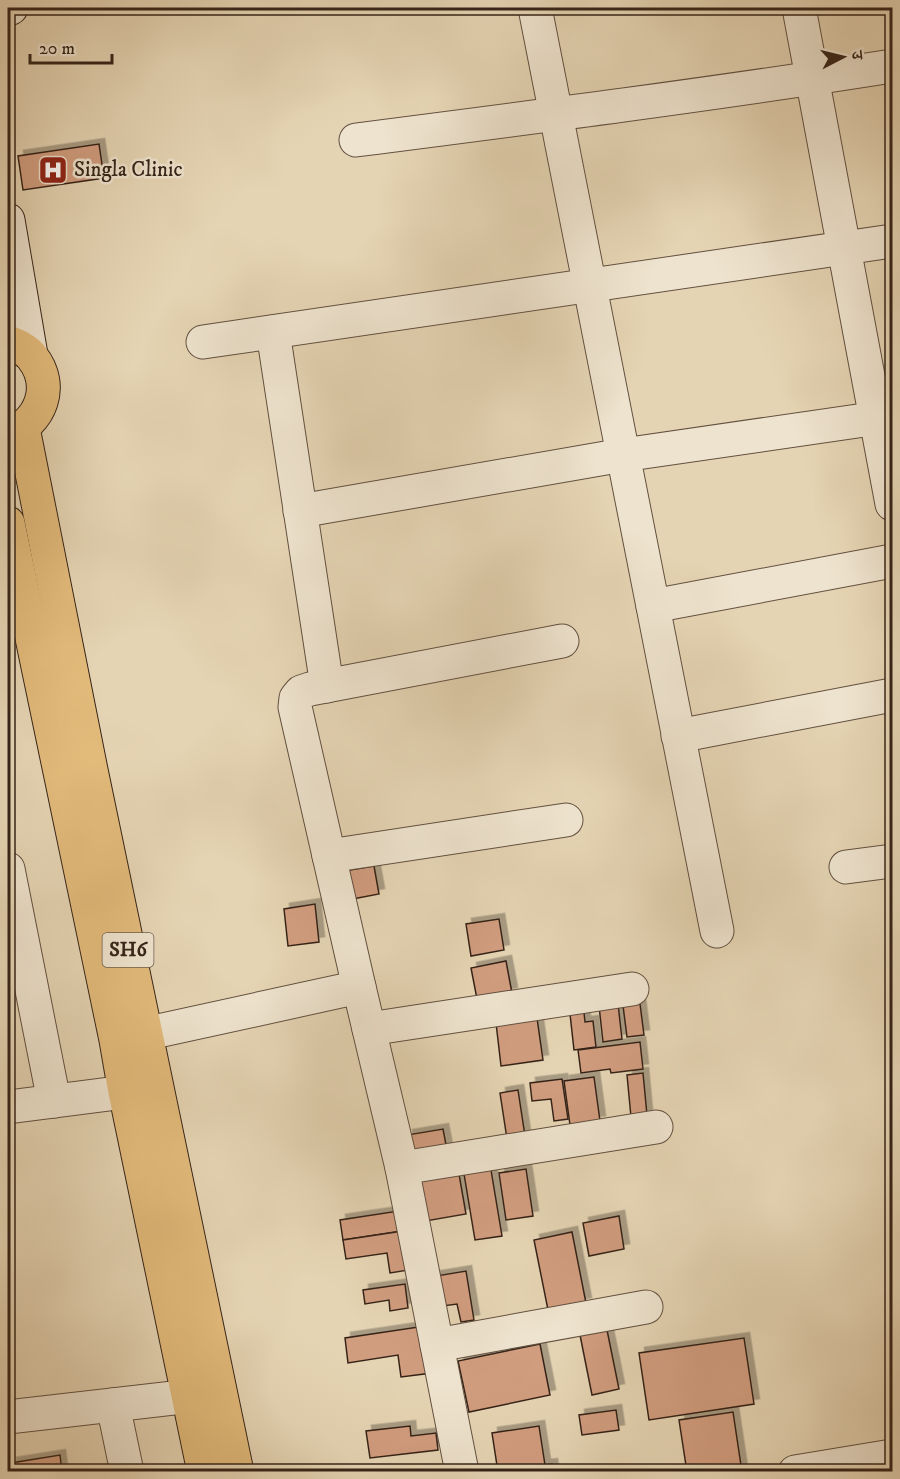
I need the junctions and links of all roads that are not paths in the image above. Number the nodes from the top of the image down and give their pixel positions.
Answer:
1 (535, 8) edge
2 (799, 8) edge
3 (892, 66) edge
4 (812, 79) junction
5 (556, 114) junction
6 (356, 140) dead end
7 (8, 220) edge
8 (892, 241) edge
9 (844, 248) junction
10 (590, 286) junction
11 (273, 332) junction
12 (203, 342) dead end
13 (13, 345) edge
14 (884, 417) edge
15 (15, 431) edge
16 (623, 455) junction
17 (892, 504) edge
18 (300, 511) junction
19 (8, 523) edge
20 (892, 561) edge
21 (653, 606) junction
22 (562, 641) dead end
23 (327, 686) junction
24 (892, 695) edge
25 (678, 736) junction
26 (566, 820) dead end
27 (329, 856) junction
28 (892, 861) edge
29 (846, 867) dead end
30 (8, 869) edge
31 (717, 931) dead end
32 (359, 987) junction
33 (632, 989) dead end
34 (369, 1029) junction
35 (131, 1037) junction
36 (125, 1092) junction
37 (54, 1101) junction
38 (8, 1107) edge
39 (656, 1127) dead end
40 (402, 1168) junction
41 (646, 1307) dead end
42 (437, 1345) junction
43 (221, 1392) junction
44 (188, 1396) junction
45 (113, 1405) junction
46 (8, 1417) edge
47 (892, 1456) edge
48 (127, 1472) edge
49 (204, 1472) edge
50 (237, 1472) edge
51 (462, 1472) edge
52 (795, 1472) edge

1 - 5 street
2 - 4 street
3 - 4 street
4 - 5 street
4 - 9 street
5 - 6 street
5 - 10 street
7 - 13 street
8 - 9 street
9 - 10 street
9 - 14 street
10 - 11 street
10 - 16 street
11 - 12 street
11 - 18 street
13 - 15 main road, SH6
14 - 16 street
14 - 17 street
15 - 35 main road, SH6
16 - 18 street
16 - 21 street
18 - 23 street
19 - 35 main road, SH6
20 - 21 street
21 - 25 street
22 - 23 street
23 - 27 street
24 - 25 street
25 - 31 street
26 - 27 street
27 - 32 street
28 - 29 street
30 - 37 street
32 - 34 street
32 - 35 street
33 - 34 street
34 - 40 street
35 - 36 main road, SH6
35 - 43 main road, SH6
36 - 37 street
36 - 44 main road, SH6
37 - 38 street
39 - 40 street
40 - 42 street
41 - 42 street
42 - 51 street
43 - 44 street
43 - 50 main road, SH6
44 - 45 street
44 - 49 main road, SH6
45 - 46 street
45 - 48 street
47 - 52 street

